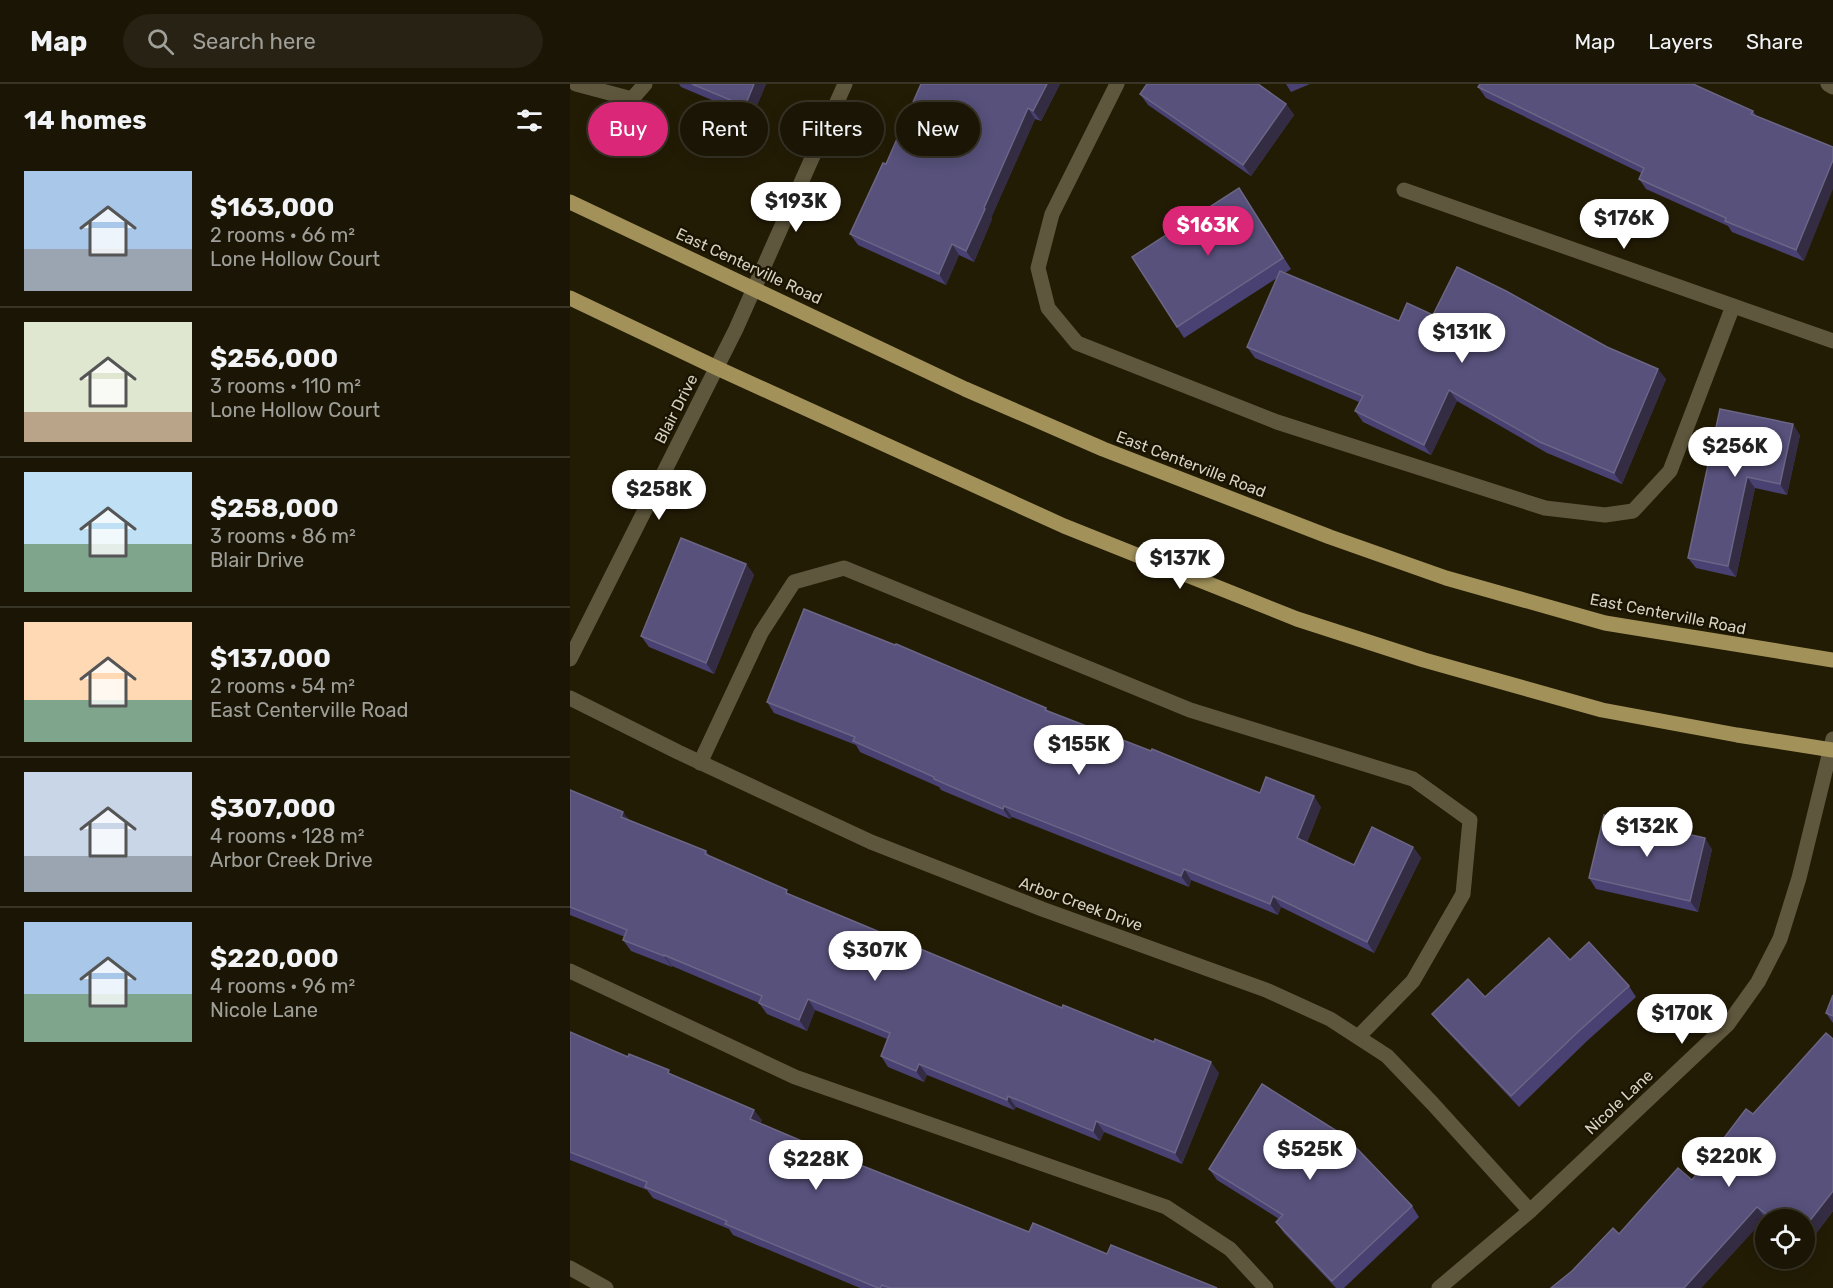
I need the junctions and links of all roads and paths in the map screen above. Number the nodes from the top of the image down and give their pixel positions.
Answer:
1 (576, 84) edge
2 (645, 84) edge
3 (845, 84) edge
4 (1116, 84) edge
5 (1828, 84) edge
6 (1833, 87) edge
7 (1404, 190) dead end
8 (570, 202) edge
9 (755, 289) junction
10 (570, 298) edge
11 (1733, 306) junction
12 (1833, 341) edge
13 (717, 368) junction
14 (570, 659) edge
15 (1833, 660) edge
16 (570, 698) edge
17 (1832, 746) edge
18 (700, 763) junction
19 (570, 972) edge
20 (1358, 1037) junction
21 (1530, 1211) junction
22 (570, 1268) edge
23 (606, 1288) edge
24 (1266, 1288) edge
25 (1439, 1288) edge

1 - 2 street
3 - 9 street, Blair Drive
4 - 11 street
5 - 6 street
7 - 11 street
8 - 9 main road, East Centerville Road
9 - 13 street, Blair Drive
9 - 15 main road, East Centerville Road
10 - 13 main road
11 - 12 street
13 - 14 street, Blair Drive
13 - 17 main road
16 - 18 street, Arbor Creek Drive
17 - 21 street, Nicole Lane
18 - 20 street, Arbor Creek Drive
18 - 20 street
19 - 24 street
20 - 21 street, Arbor Creek Drive
21 - 25 street, Nicole Lane
22 - 23 street

